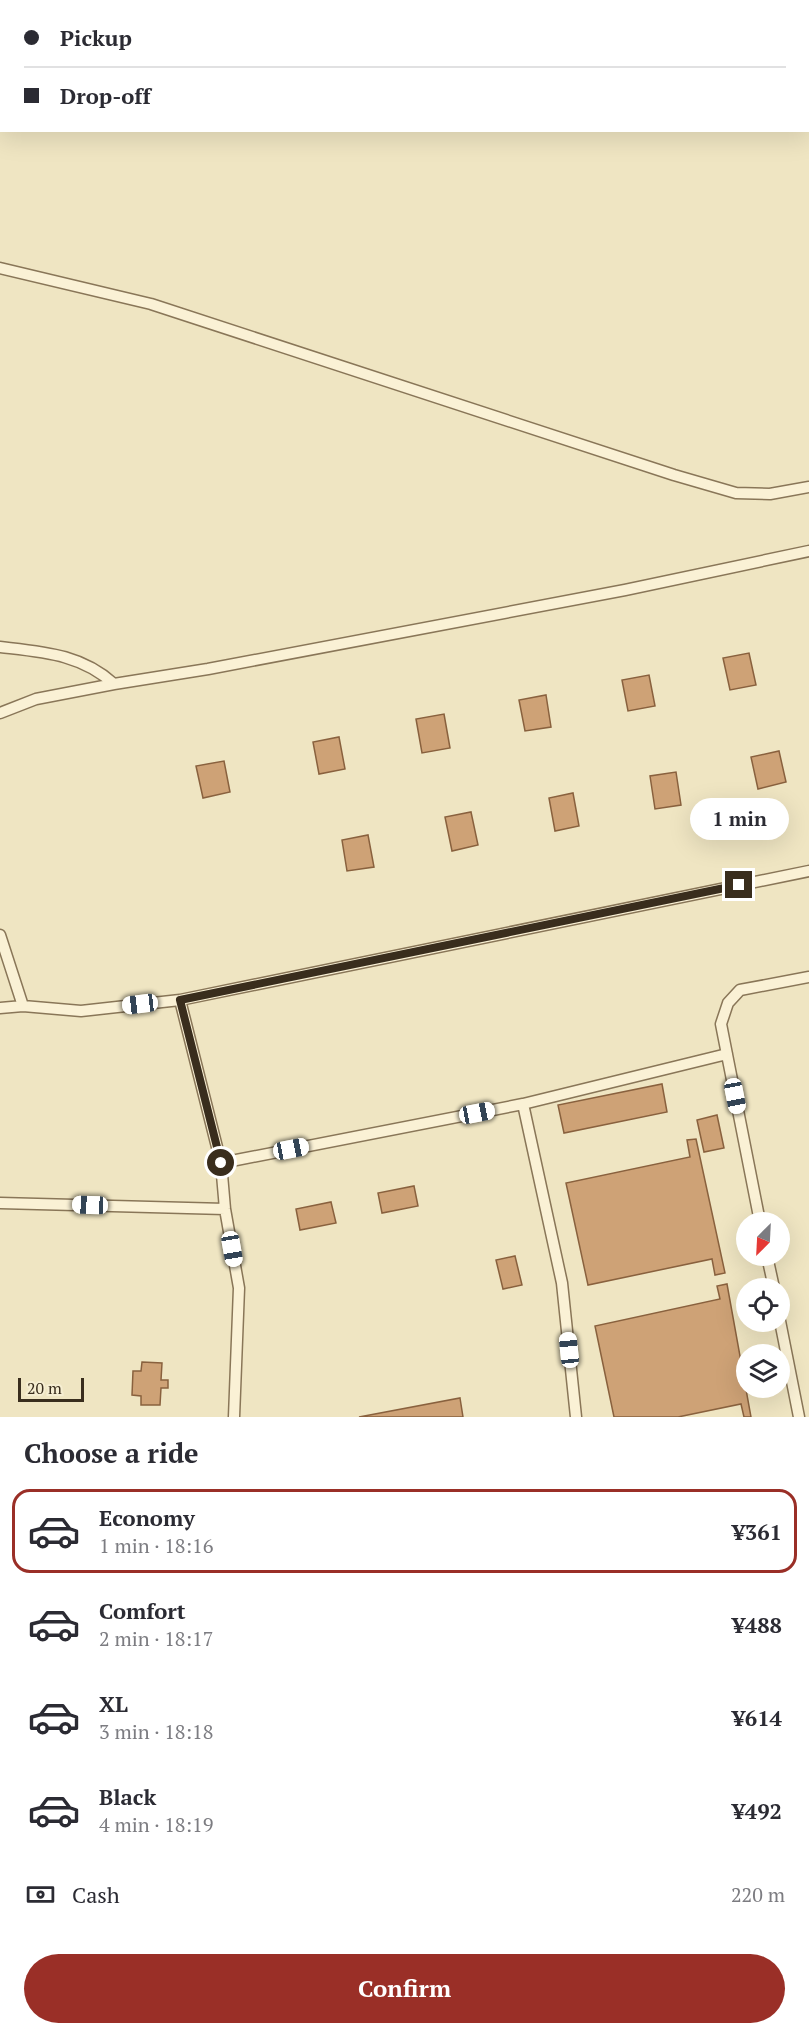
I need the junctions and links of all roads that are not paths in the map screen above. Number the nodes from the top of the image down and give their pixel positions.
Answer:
1 (0, 268) edge
2 (809, 487) edge
3 (809, 551) edge
4 (0, 646) edge
5 (114, 684) junction
6 (0, 712) edge
7 (809, 871) edge
8 (0, 935) edge
9 (809, 976) edge
10 (180, 1000) junction
11 (23, 1006) junction
12 (0, 1008) edge
13 (727, 1054) junction
14 (523, 1104) junction
15 (221, 1163) junction
16 (0, 1203) edge
17 (225, 1209) junction
18 (758, 1212) edge
19 (782, 1332) edge
20 (234, 1417) edge
21 (576, 1417) edge
22 (799, 1417) edge

1 - 2 lane
3 - 5 lane
4 - 5 lane
5 - 6 lane
7 - 10 lane
8 - 11 lane
9 - 13 lane
10 - 11 lane
10 - 15 lane
11 - 12 lane
13 - 14 lane
13 - 18 lane
14 - 15 lane
14 - 21 lane
15 - 17 lane
16 - 17 lane
17 - 20 lane
19 - 22 lane

